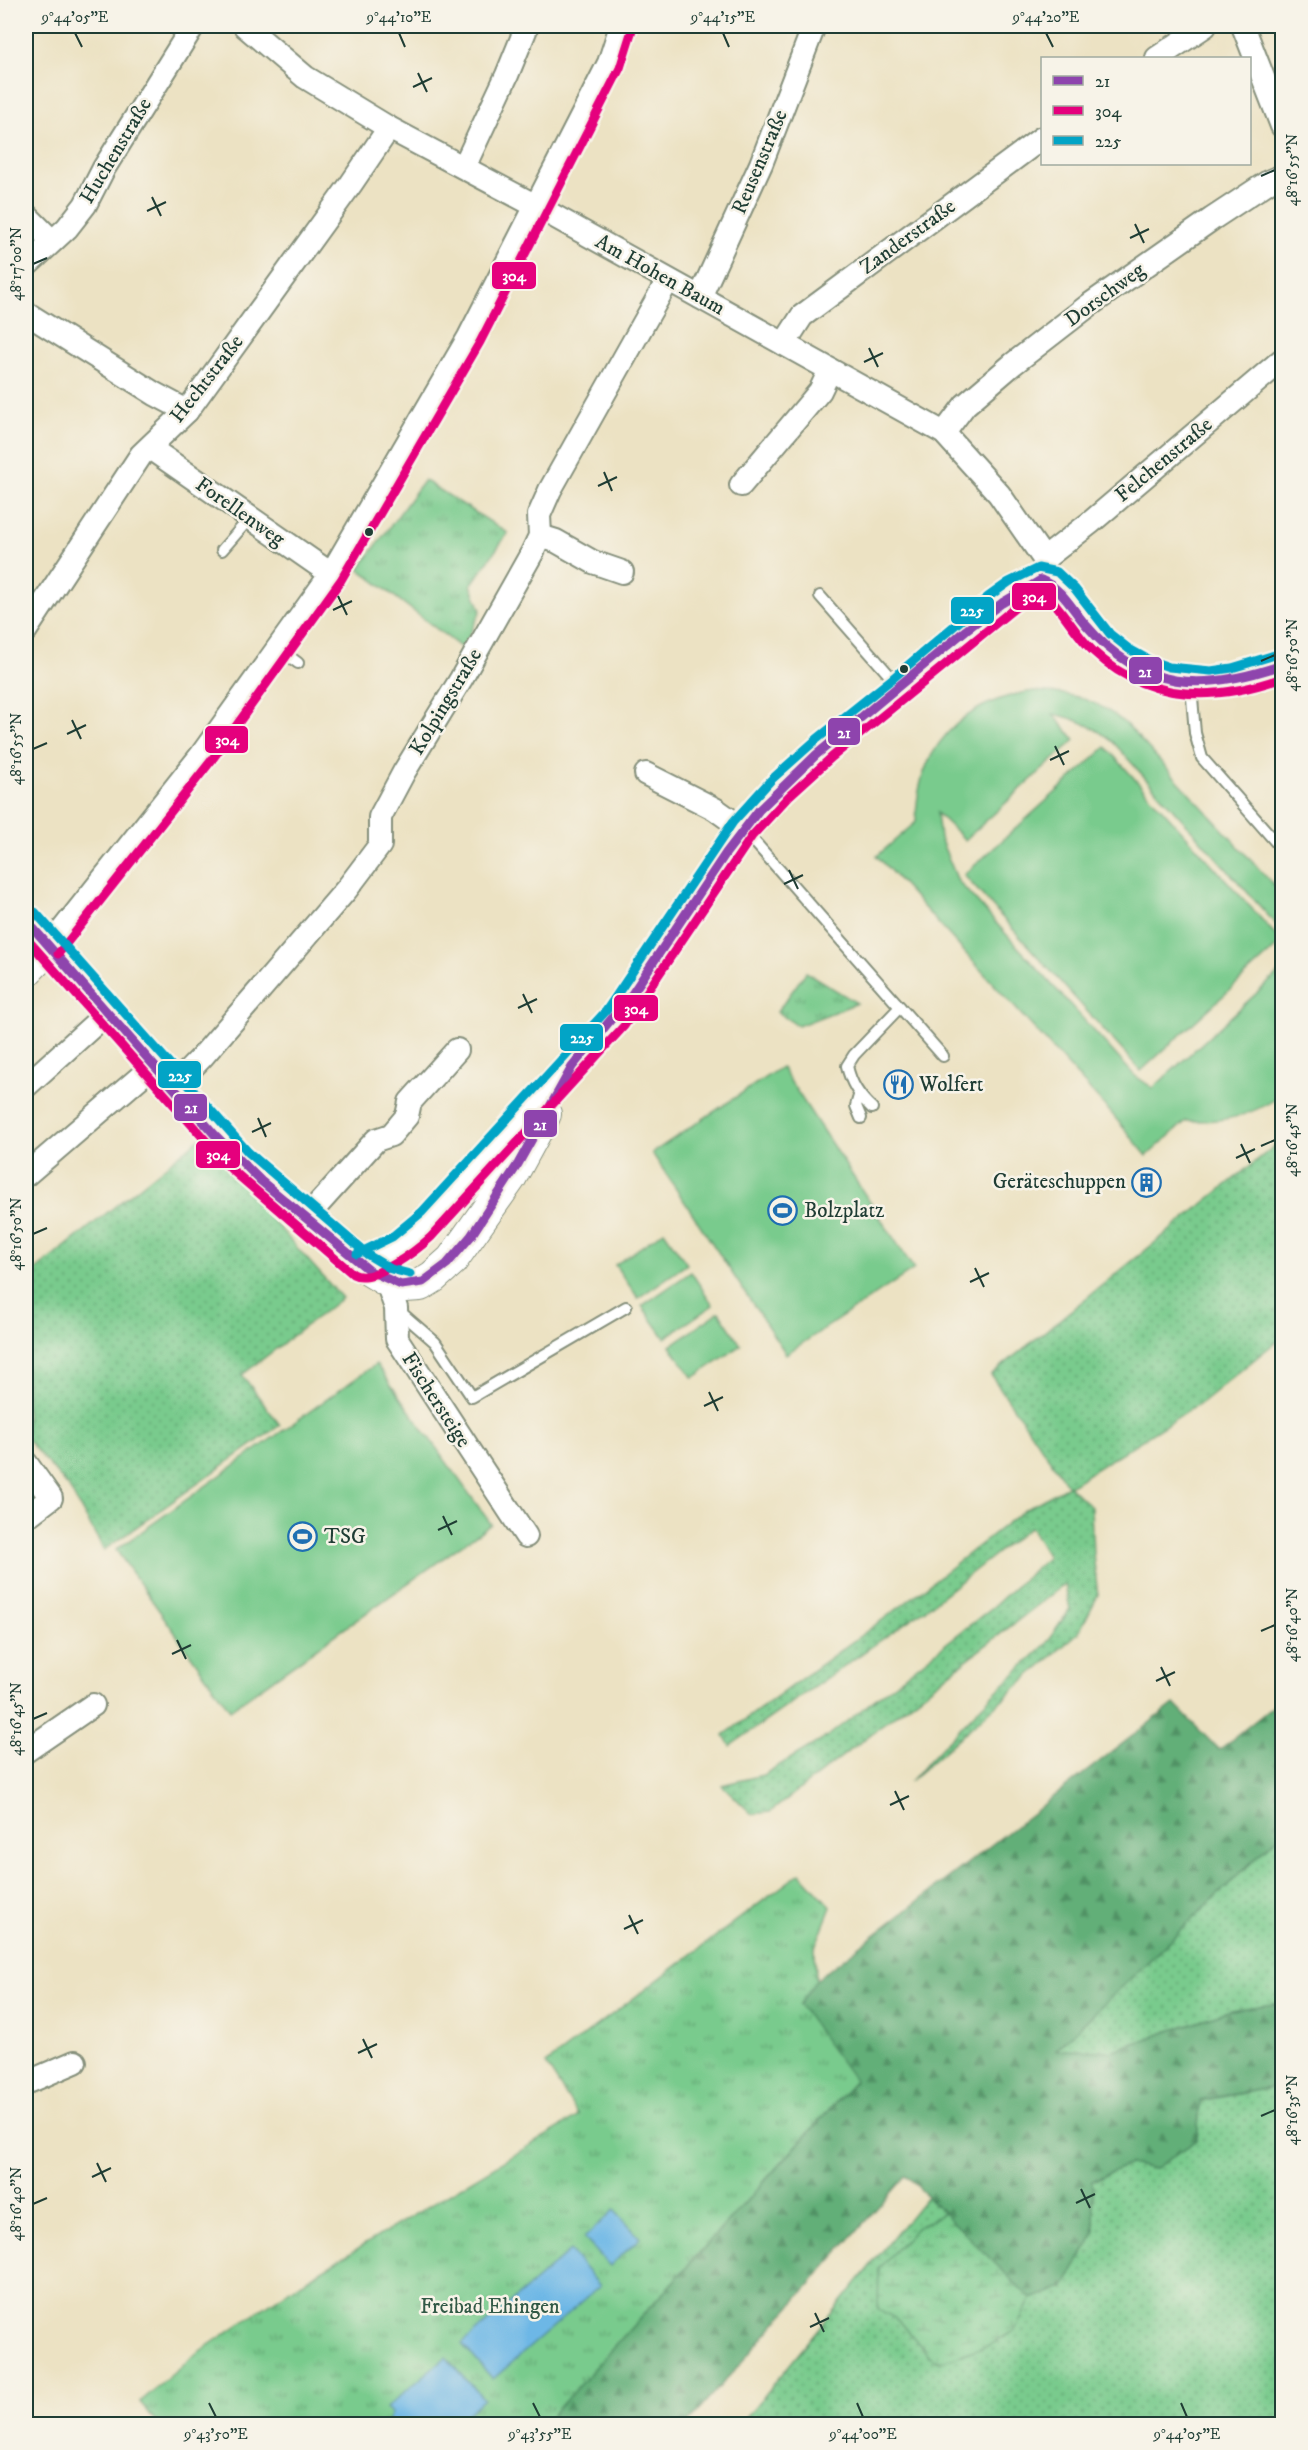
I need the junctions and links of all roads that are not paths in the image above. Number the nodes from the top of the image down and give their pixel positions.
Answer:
1 (193, 26) edge
2 (527, 26) edge
3 (621, 26) edge
4 (814, 26) edge
5 (1205, 26) edge
6 (1243, 26) edge
7 (253, 28) edge
8 (1158, 57) edge
9 (1282, 126) edge
10 (389, 128) junction
11 (1041, 139) edge
12 (464, 167) junction
13 (1282, 176) edge
14 (536, 206) junction
15 (26, 215) edge
16 (52, 241) junction
17 (26, 266) edge
18 (668, 280) junction
19 (700, 297) junction
20 (26, 313) edge
21 (784, 344) junction
22 (1282, 360) edge
23 (830, 370) junction
24 (186, 411) junction
25 (944, 433) junction
26 (150, 448) junction
27 (741, 485) dead end
28 (249, 519) junction
29 (540, 536) junction
30 (222, 550) dead end
31 (1043, 570) junction
32 (622, 572) dead end
33 (331, 574) junction
34 (820, 596) dead end
35 (26, 630) edge
36 (278, 648) junction
37 (298, 663) dead end
38 (1282, 665) edge
39 (1191, 682) junction
40 (900, 687) junction
41 (646, 774) dead end
42 (743, 829) junction
43 (1282, 849) edge
44 (26, 920) edge
45 (49, 947) junction
46 (26, 971) edge
47 (900, 1007) junction
48 (107, 1013) junction
49 (458, 1050) dead end
50 (943, 1056) dead end
51 (570, 1069) junction
52 (163, 1076) junction
53 (26, 1086) edge
54 (859, 1096) junction
55 (872, 1108) dead end
56 (861, 1118) dead end
57 (26, 1174) edge
58 (305, 1219) junction
59 (381, 1285) junction
60 (626, 1307) dead end
61 (26, 1463) edge
62 (26, 1517) edge
63 (526, 1536) dead end
64 (93, 1705) dead end
65 (26, 1751) edge
66 (75, 2062) dead end
67 (26, 2083) edge

1 - 16 street, Huchenstraße
2 - 12 street
3 - 14 street
4 - 19 street, Reusenstraße
5 - 8 street
6 - 9 street
7 - 10 street, Am Hohen Baum
10 - 12 street, Am Hohen Baum
10 - 24 street, Hechtstraße
11 - 21 street, Zanderstraße
12 - 14 street, Am Hohen Baum
13 - 25 street, Dorschweg
14 - 18 street, Am Hohen Baum
14 - 33 street
15 - 16 street
16 - 17 street, Huchenstraße
18 - 19 street, Am Hohen Baum
18 - 29 street, Kolpingstraße
19 - 21 street, Am Hohen Baum
20 - 24 street
21 - 23 street, Am Hohen Baum
22 - 31 street, Felchenstraße
23 - 25 street, Am Hohen Baum
23 - 27 street
24 - 26 street, Hechtstraße
25 - 31 street, Am Hohen Baum
26 - 28 street, Forellenweg
26 - 35 street, Hechtstraße
28 - 30 lane
28 - 33 street, Forellenweg
29 - 32 street
29 - 52 street, Kolpingstraße
31 - 39 street
31 - 40 street
33 - 36 street
34 - 40 lane
36 - 37 lane
36 - 45 street
38 - 39 street
39 - 43 lane
40 - 42 street
41 - 42 street
42 - 47 lane
42 - 51 street
44 - 45 street
45 - 46 street
45 - 48 street
47 - 50 lane
47 - 54 lane
48 - 52 street
48 - 53 street
49 - 58 street
51 - 59 street
51 - 59 street
52 - 57 street, Kolpingstraße
52 - 58 street
54 - 55 lane
54 - 56 lane
58 - 59 street
59 - 60 lane
59 - 63 street, Fischersteige
61 - 62 street
64 - 65 street
66 - 67 street

